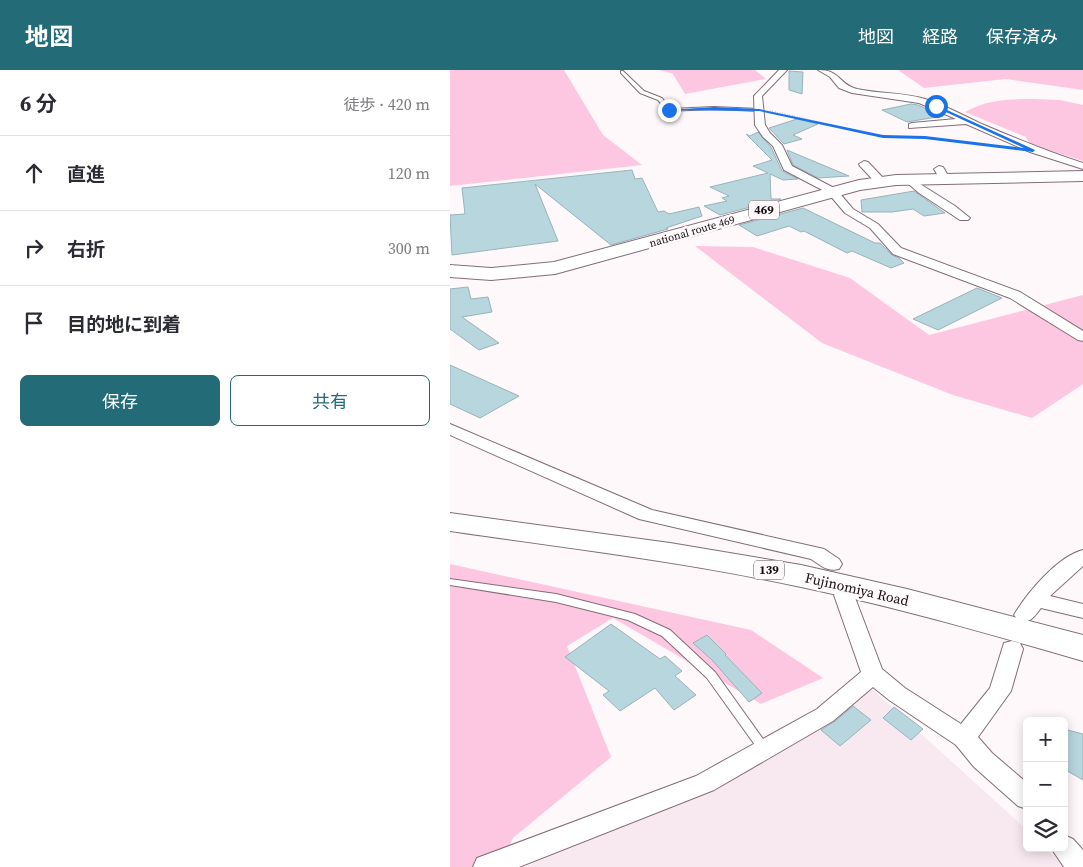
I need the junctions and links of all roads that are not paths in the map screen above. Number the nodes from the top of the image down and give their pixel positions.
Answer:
1 (783, 70) edge
2 (822, 70) edge
3 (622, 72) dead end
4 (759, 110) junction
5 (967, 121) junction
6 (912, 126) dead end
7 (864, 164) dead end
8 (1083, 166) edge
9 (1083, 176) edge
10 (909, 180) junction
11 (880, 182) junction
12 (832, 191) junction
13 (964, 218) dead end
14 (450, 272) edge
15 (1083, 338) edge
16 (450, 429) edge
17 (450, 522) edge
18 (450, 539) edge
19 (1083, 556) edge
20 (832, 564) dead end
21 (801, 576) junction
22 (450, 582) edge
23 (844, 595) dead end
24 (1083, 611) edge
25 (1083, 648) edge
26 (1012, 649) dead end
27 (873, 674) junction
28 (964, 738) junction
29 (764, 749) junction
30 (1023, 795) edge
31 (1068, 852) edge
32 (487, 867) edge
33 (1081, 867) edge

1 - 4 street
2 - 5 street
3 - 4 lane
4 - 12 street
5 - 6 street
5 - 8 street
7 - 11 street
9 - 10 highway, national route 469 / 469
10 - 11 highway, national route 469 / 469
10 - 13 street
11 - 12 highway, national route 469 / 469
12 - 14 highway, national route 469 / 469
12 - 15 street
16 - 20 street
17 - 21 highway, Fujinomiya Road / 139
18 - 21 highway
19 - 24 street
21 - 25 highway, Fujinomiya Road / 139
22 - 29 lane
23 - 27 street
26 - 28 street
27 - 28 street
27 - 29 street
28 - 30 street
29 - 32 street
31 - 33 street

